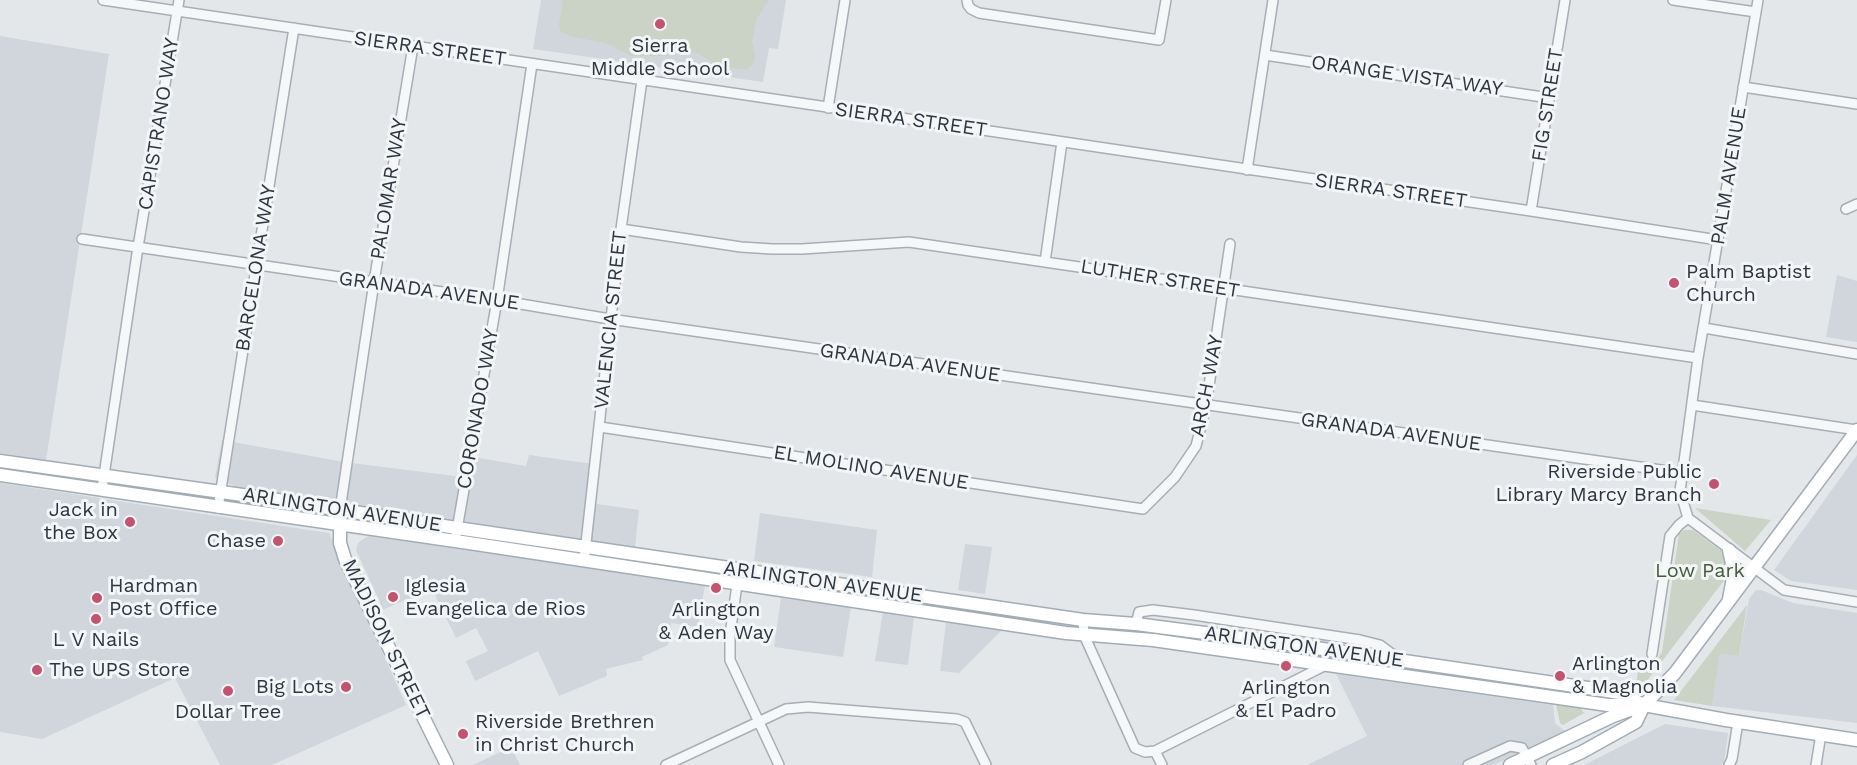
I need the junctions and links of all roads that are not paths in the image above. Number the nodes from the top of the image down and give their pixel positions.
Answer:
1 (103, 0) edge
2 (179, 0) edge
3 (845, 0) edge
4 (1166, 0) edge
5 (1273, 0) edge
6 (1565, 0) edge
7 (1672, 0) edge
8 (1758, 0) edge
9 (967, 3) edge
10 (177, 11) junction
11 (1756, 12) junction
12 (294, 28) junction
13 (413, 46) junction
14 (1265, 55) junction
15 (532, 64) junction
16 (642, 80) junction
17 (1743, 87) junction
18 (1549, 98) junction
19 (1857, 104) edge
20 (828, 108) junction
21 (1062, 142) junction
22 (1247, 170) junction
23 (1857, 204) edge
24 (1846, 209) dead end
25 (1531, 211) junction
26 (621, 229) junction
27 (82, 239) dead end
28 (1718, 240) junction
29 (1230, 244) dead end
30 (138, 248) junction
31 (1045, 262) junction
32 (257, 266) junction
33 (374, 282) junction
34 (1224, 289) junction
35 (497, 300) junction
36 (610, 320) junction
37 (1704, 328) junction
38 (1857, 354) edge
39 (1698, 358) junction
40 (1692, 405) junction
41 (1206, 406) junction
42 (600, 427) junction
43 (1857, 430) edge
44 (0, 461) edge
45 (1682, 473) junction
46 (0, 475) edge
47 (104, 476) junction
48 (102, 489) junction
49 (221, 492) junction
50 (218, 508) junction
51 (1143, 509) joint
52 (340, 510) junction
53 (1688, 518) junction
54 (340, 526) junction
55 (458, 528) junction
56 (455, 541) junction
57 (586, 546) junction
58 (1729, 550) junction
59 (584, 561) junction
60 (1754, 568) junction
61 (739, 570) junction
62 (737, 585) junction
63 (1857, 602) edge
64 (1728, 603) junction
65 (1083, 620) junction
66 (1136, 624) junction
67 (1291, 629) junction
68 (1084, 635) junction
69 (1289, 645) junction
70 (1652, 654) dead end
71 (1401, 661) junction
72 (1326, 665) junction
73 (1585, 702) junction
74 (1644, 705) junction
75 (759, 721) junction
76 (1738, 722) junction
77 (1588, 728) junction
78 (1821, 734) junction
79 (1857, 740) edge
80 (1155, 751) junction
81 (1529, 761) edge
82 (447, 765) edge
83 (666, 765) edge
84 (779, 765) edge
85 (986, 765) edge
86 (1162, 765) edge
87 (1468, 765) edge
88 (1510, 765) edge
89 (1553, 765) edge
90 (1729, 765) edge
91 (1816, 765) edge

1 - 10 street, SIERRA STREET
2 - 10 street, CAPISTRANO WAY
3 - 20 street
4 - 9 street
5 - 14 street
6 - 18 street, FIG STREET
7 - 11 street
8 - 11 street, PALM AVENUE
10 - 12 street, SIERRA STREET
10 - 30 street, CAPISTRANO WAY
11 - 17 street, PALM AVENUE
12 - 13 street, SIERRA STREET
12 - 32 street, BARCELONA WAY
13 - 15 street, SIERRA STREET
13 - 33 street, PALOMAR WAY
14 - 18 street, ORANGE VISTA WAY
14 - 22 street
15 - 16 street, SIERRA STREET
15 - 35 street, CORONADO WAY
16 - 20 street, SIERRA STREET
16 - 26 street, VALENCIA STREET
17 - 19 street
17 - 28 street, PALM AVENUE
18 - 25 street, FIG STREET
20 - 21 street, SIERRA STREET
21 - 22 street, SIERRA STREET
21 - 31 street
22 - 25 street, SIERRA STREET
23 - 24 street
25 - 28 street, SIERRA STREET
26 - 31 street, LUTHER STREET
26 - 36 street, VALENCIA STREET
27 - 30 street
28 - 37 street, PALM AVENUE
29 - 34 street, ARCH WAY
30 - 32 street, GRANADA AVENUE
30 - 47 street, CAPISTRANO WAY
31 - 34 street, LUTHER STREET
32 - 33 street, GRANADA AVENUE
32 - 49 street, BARCELONA WAY
33 - 35 street, GRANADA AVENUE
33 - 52 street, PALOMAR WAY
34 - 39 street, LUTHER STREET
34 - 41 street, ARCH WAY
35 - 36 street, GRANADA AVENUE
35 - 55 street, CORONADO WAY
36 - 41 street, GRANADA AVENUE
36 - 42 street, VALENCIA STREET
37 - 38 street
37 - 39 street, PALM AVENUE
39 - 40 street, PALM AVENUE
40 - 43 street
40 - 45 street, PALM AVENUE
41 - 45 street, GRANADA AVENUE
41 - 51 street, ARCH WAY
42 - 51 street, EL MOLINO AVENUE
42 - 57 street, VALENCIA STREET
43 - 60 main road
44 - 47 main road, ARLINGTON AVENUE
45 - 53 street, PALM AVENUE
46 - 48 main road, ARLINGTON AVENUE
47 - 48 street, CAPISTRANO WAY
47 - 49 main road, ARLINGTON AVENUE
48 - 50 main road, ARLINGTON AVENUE
49 - 50 street, BARCELONA WAY
49 - 52 main road, ARLINGTON AVENUE
50 - 54 main road, ARLINGTON AVENUE
52 - 54 main road, MADISON STREET
52 - 55 main road, ARLINGTON AVENUE
53 - 58 street
53 - 70 street
54 - 56 main road, ARLINGTON AVENUE
54 - 82 main road, MADISON STREET
55 - 56 street, CORONADO WAY
55 - 57 main road, ARLINGTON AVENUE
56 - 59 main road, ARLINGTON AVENUE
57 - 59 street, VALENCIA STREET
57 - 61 main road, ARLINGTON AVENUE
58 - 60 street
58 - 64 main road
59 - 62 main road, ARLINGTON AVENUE
60 - 63 street
60 - 64 main road
61 - 62 street
61 - 65 main road, ARLINGTON AVENUE
62 - 68 main road, ARLINGTON AVENUE
62 - 75 street
64 - 74 main road
65 - 66 main road, ARLINGTON AVENUE
65 - 68 street
66 - 67 street
66 - 69 main road, ARLINGTON AVENUE
67 - 69 street
67 - 71 street
68 - 72 main road, ARLINGTON AVENUE
68 - 80 street
69 - 71 main road, ARLINGTON AVENUE
71 - 74 main road, ARLINGTON AVENUE
72 - 73 main road, ARLINGTON AVENUE
72 - 80 street
73 - 74 main road, ARLINGTON AVENUE
73 - 77 main road
74 - 76 main road, ARLINGTON AVENUE
74 - 77 main road
74 - 89 main road
75 - 83 street
75 - 84 street
75 - 85 street
76 - 78 main road, ARLINGTON AVENUE
76 - 90 street
77 - 81 main road
78 - 79 main road, ARLINGTON AVENUE
78 - 91 street
80 - 86 street
81 - 87 street
81 - 88 main road

